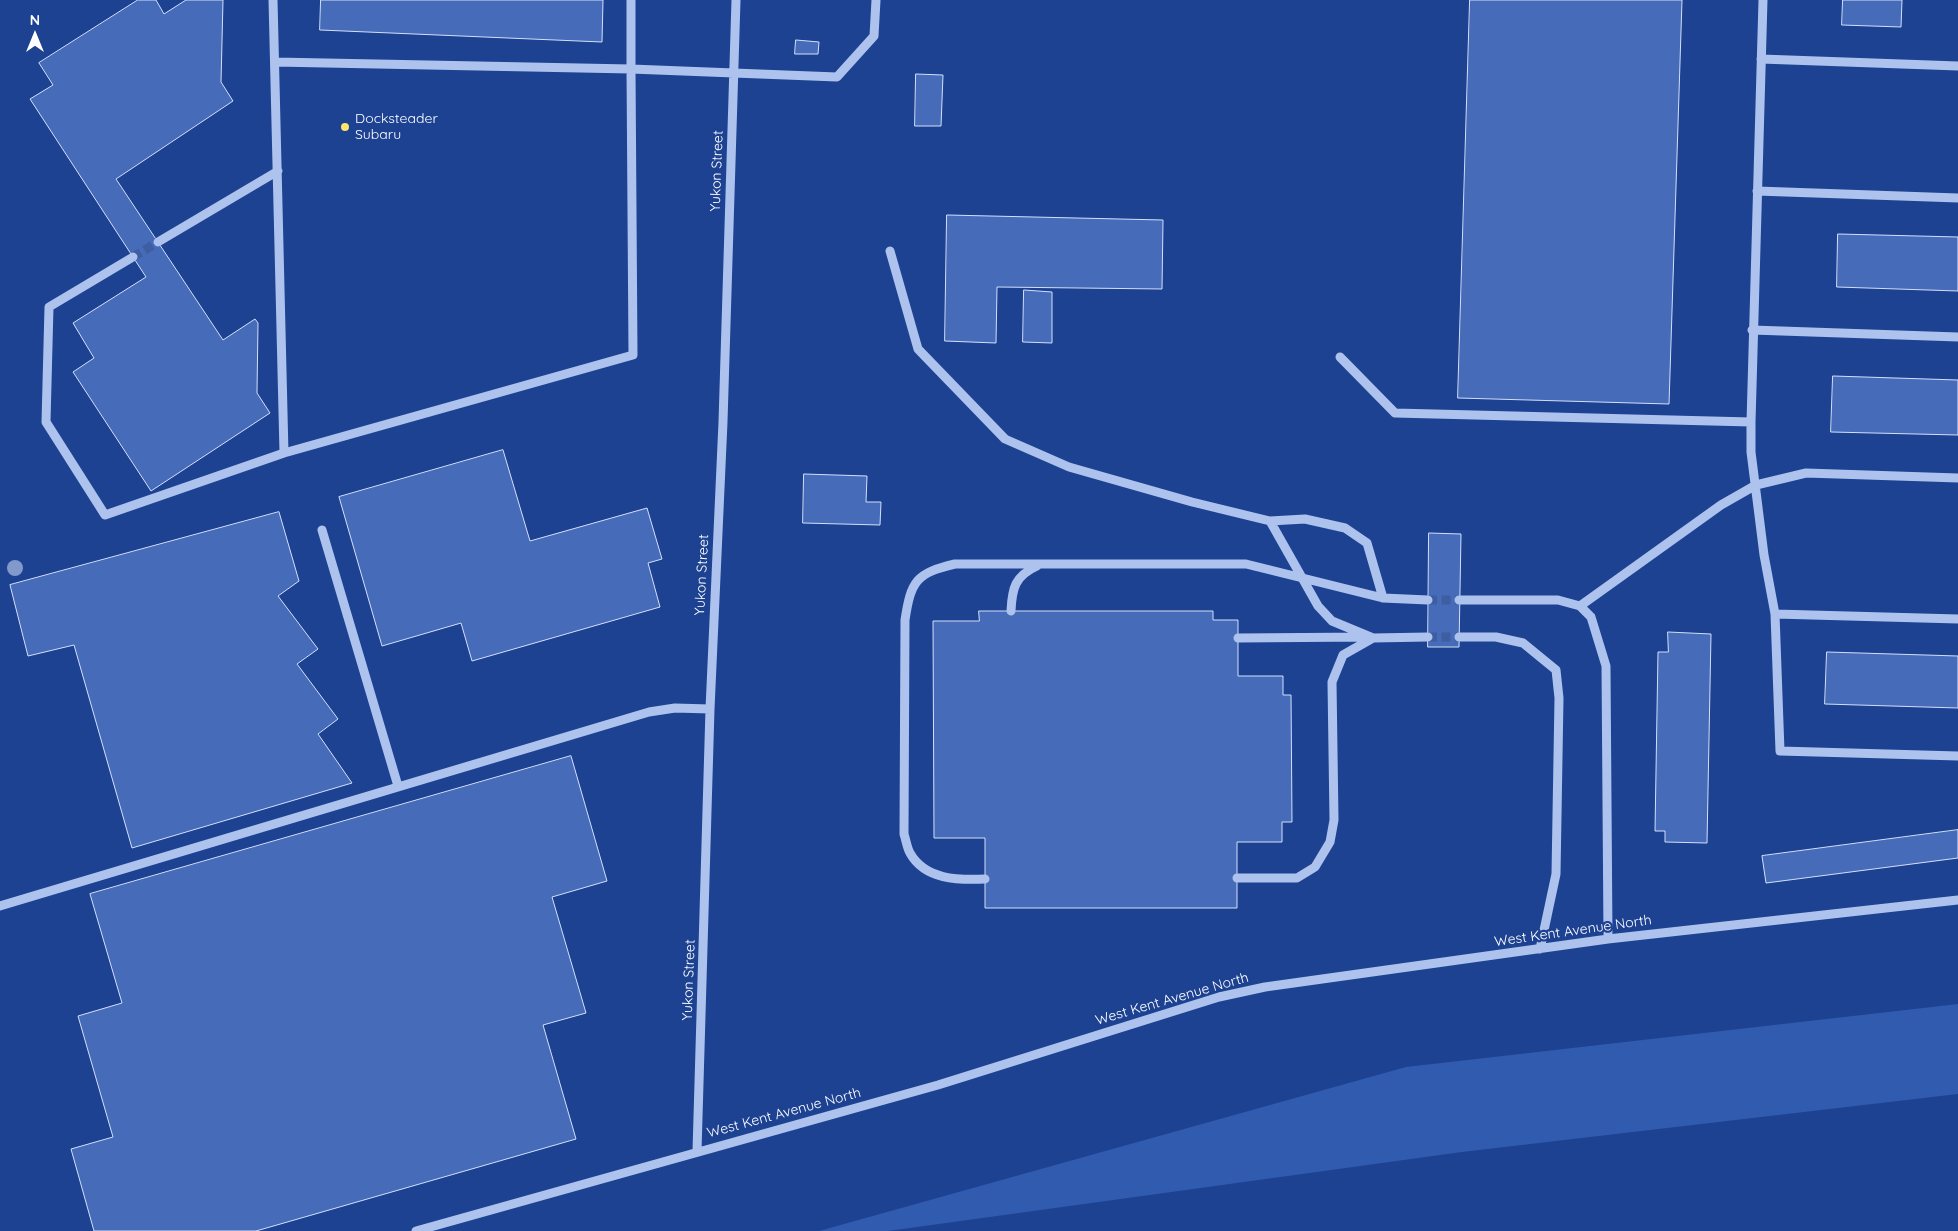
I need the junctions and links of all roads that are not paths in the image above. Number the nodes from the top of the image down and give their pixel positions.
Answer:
1 (273, 0) edge
2 (631, 0) edge
3 (736, 0) edge
4 (876, 0) edge
5 (1763, 0) edge
6 (1761, 59) junction
7 (275, 62) junction
8 (1958, 66) edge
9 (631, 69) junction
10 (734, 73) junction
11 (278, 170) junction
12 (1757, 191) junction
13 (1958, 198) edge
14 (158, 242) tunnel mouth
15 (890, 251) dead end
16 (133, 257) tunnel mouth
17 (1752, 330) junction
18 (1958, 337) edge
19 (1340, 357) dead end
20 (1750, 422) junction
21 (284, 453) junction
22 (1958, 478) edge
23 (1756, 485) junction
24 (1270, 521) junction
25 (322, 530) dead end
26 (1040, 565) junction
27 (1302, 578) junction
28 (1383, 598) junction
29 (1428, 600) tunnel mouth
30 (1459, 600) tunnel mouth
31 (1580, 606) junction
32 (1011, 611) dead end
33 (1775, 614) junction
34 (1958, 618) edge
35 (1428, 637) tunnel mouth
36 (1459, 637) tunnel mouth
37 (1238, 638) dead end
38 (1373, 638) junction
39 (710, 709) junction
40 (1958, 756) edge
41 (398, 786) junction
42 (1237, 878) dead end
43 (985, 879) dead end
44 (1958, 900) edge
45 (0, 906) edge
46 (1608, 939) junction
47 (1540, 949) junction
48 (698, 1151) junction
49 (416, 1231) edge

1 - 7 street
2 - 9 street
3 - 10 street, Yukon Street
4 - 10 street
5 - 6 street
6 - 8 street
6 - 12 street
7 - 9 street
7 - 11 street
9 - 10 street
9 - 21 street
10 - 39 street, Yukon Street
11 - 14 street
11 - 21 street
12 - 13 street
12 - 17 street
15 - 24 street
16 - 21 street
17 - 18 street
17 - 20 street
19 - 20 street
20 - 23 street
22 - 23 street
23 - 31 street
23 - 33 street
24 - 27 street
24 - 28 street
25 - 41 street
26 - 27 street
26 - 32 street
26 - 43 street
27 - 28 street
27 - 38 street
28 - 29 street
30 - 31 street
31 - 46 street
33 - 34 street
33 - 40 street
35 - 38 street
36 - 47 street
37 - 38 street
38 - 42 street
39 - 41 street
39 - 48 street, Yukon Street
41 - 45 street
44 - 46 street, West Kent Avenue North
46 - 47 street, West Kent Avenue North
47 - 48 street, West Kent Avenue North
48 - 49 street, West Kent Avenue North

